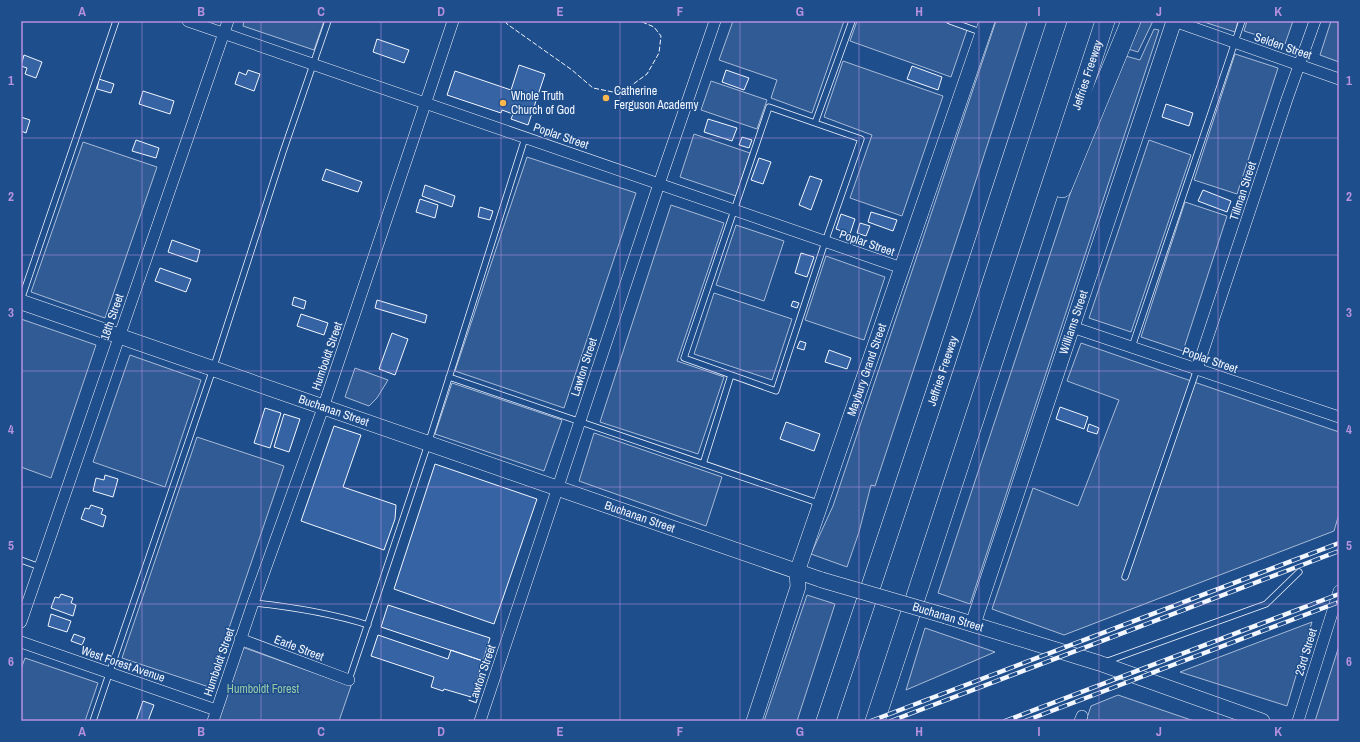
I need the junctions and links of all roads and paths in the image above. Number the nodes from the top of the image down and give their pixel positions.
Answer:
1 (116, 21) edge
2 (188, 21) edge
3 (228, 21) edge
4 (328, 21) edge
5 (453, 21) edge
6 (715, 21) edge
7 (852, 21) edge
8 (950, 21) edge
9 (1057, 21) edge
10 (1106, 21) edge
11 (1131, 21) edge
12 (1174, 21) edge
13 (1242, 21) edge
14 (1315, 21) edge
15 (985, 27) edge
16 (224, 33) junction
17 (1235, 43) junction
18 (313, 64) junction
19 (1299, 65) junction
20 (1339, 79) edge
21 (425, 103) junction
22 (815, 123) junction
23 (525, 138) junction
24 (659, 184) junction
25 (735, 210) junction
26 (825, 242) junction
27 (902, 268) junction
28 (21, 302) edge
29 (1072, 327) junction
30 (1002, 334) junction
31 (119, 337) junction
32 (1132, 347) junction
33 (213, 369) junction
34 (1197, 369) junction
35 (731, 375) junction
36 (449, 377) junction
37 (323, 408) junction
38 (1339, 417) edge
39 (580, 422) junction
40 (428, 444) junction
41 (703, 464) junction
42 (558, 487) junction
43 (821, 504) junction
44 (21, 560) edge
45 (40, 567) junction
46 (797, 572) junction
47 (1299, 572) dead end
48 (1125, 577) dead end
49 (1339, 591) edge
50 (253, 603) junction
51 (21, 622) edge
52 (368, 624) junction
53 (973, 624) junction
54 (240, 639) junction
55 (21, 642) edge
56 (1099, 664) junction
57 (109, 673) junction
58 (349, 680) joint
59 (216, 710) junction
60 (93, 721) edge
61 (213, 721) edge
62 (480, 721) edge
63 (754, 721) edge
64 (826, 721) edge
65 (875, 721) edge
66 (1262, 721) edge
67 (1298, 721) edge

1 - 28 lane
2 - 16 street, Poplar Street
3 - 16 street, 18th Street
4 - 18 lane
5 - 21 street, Humboldt Street
6 - 24 street, Lawton Street
7 - 22 lane
8 - 15 lane
9 - 64 highway, Jeffries Freeway
10 - 30 highway, Jeffries Freeway
11 - 30 highway
12 - 17 street, Selden Street
12 - 29 street, Williams Street
13 - 17 lane
14 - 19 street, Tillman Street
15 - 27 street, Maybury Grand Street
16 - 18 street, Poplar Street
16 - 31 street, 18th Street
17 - 19 street, Selden Street
17 - 32 lane
18 - 21 street, Poplar Street
18 - 33 lane
19 - 20 street, Selden Street
19 - 34 street, Tillman Street
21 - 23 street, Poplar Street
21 - 37 street, Humboldt Street
22 - 25 lane
22 - 26 lane
23 - 24 street, Poplar Street
23 - 36 lane
24 - 25 street, Poplar Street
24 - 39 street, Lawton Street
25 - 26 street, Poplar Street
25 - 35 lane
26 - 27 street, Poplar Street
26 - 35 lane
27 - 43 street, Maybury Grand Street
28 - 31 street, Buchanan Street
29 - 32 street, Poplar Street
29 - 53 street, Williams Street
30 - 65 highway, Jeffries Freeway
31 - 33 street, Buchanan Street
31 - 45 street, 18th Street
32 - 34 street, Poplar Street
33 - 37 street, Buchanan Street
33 - 57 lane
34 - 38 street, Poplar Street
34 - 48 lane
35 - 41 lane
36 - 39 lane
36 - 40 lane
37 - 40 street, Buchanan Street
37 - 50 street, Humboldt Street
39 - 41 lane
39 - 42 street, Lawton Street
40 - 42 street, Buchanan Street
40 - 52 lane
41 - 43 lane
42 - 46 street, Buchanan Street
42 - 62 street, Lawton Street
43 - 46 street, Maybury Grand Street
44 - 45 lane
45 - 51 street, 18th Street
46 - 53 street, Buchanan Street, bridge
46 - 63 street, Maybury Grand Street
47 - 56 lane
49 - 67 street, 23rd Street
50 - 52 lane
50 - 54 street, Humboldt Street
52 - 58 lane
53 - 56 street, Buchanan Street
54 - 58 street, Earle Street
54 - 59 street, Humboldt Street
55 - 57 street, West Forest Avenue
56 - 66 street, Buchanan Street
57 - 59 street, West Forest Avenue
57 - 60 lane
59 - 61 street, Humboldt Street

